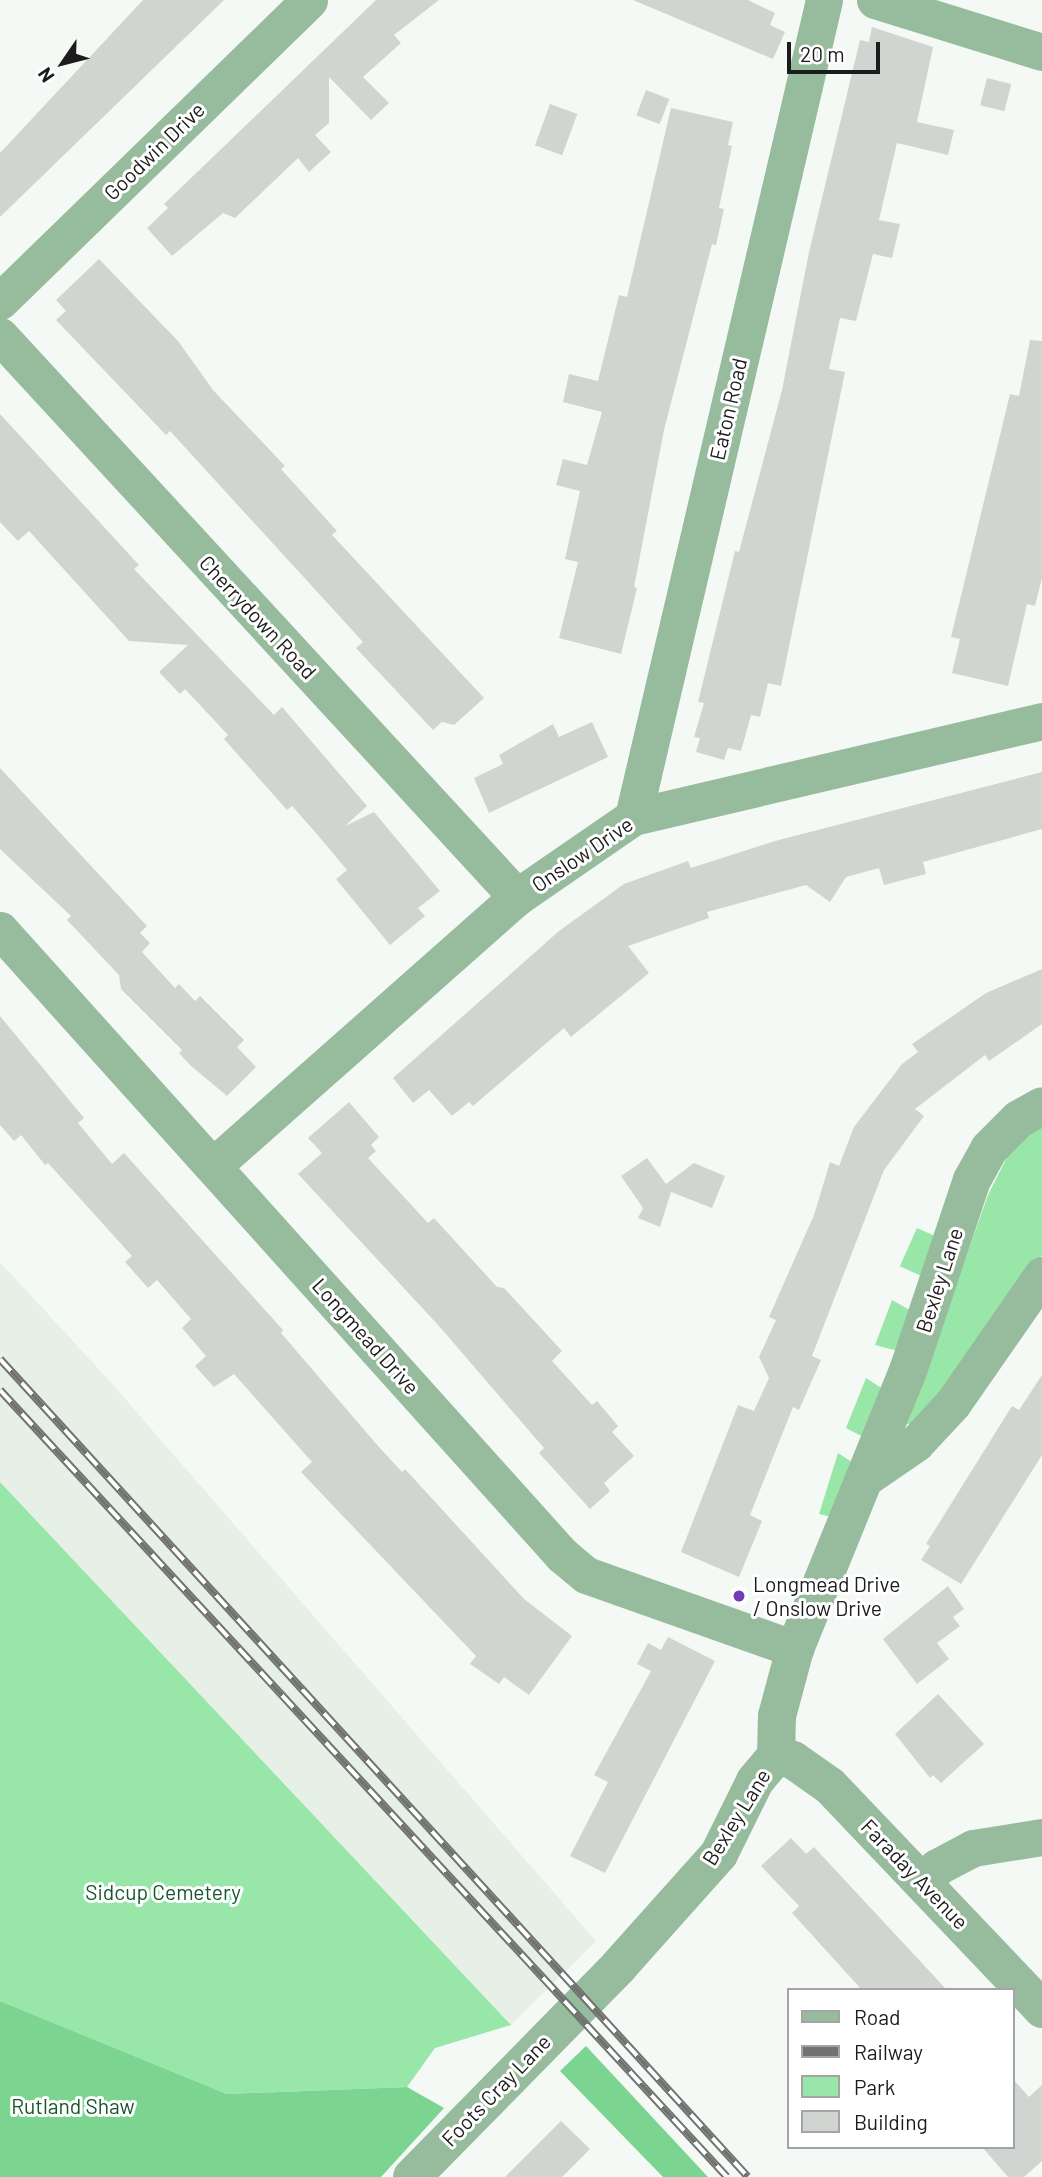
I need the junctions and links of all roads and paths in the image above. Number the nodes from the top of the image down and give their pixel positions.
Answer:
1 (309, 0) edge
2 (824, 0) edge
3 (875, 0) edge
4 (1042, 52) edge
5 (0, 301) edge
6 (0, 336) edge
7 (1042, 721) edge
8 (633, 817) junction
9 (517, 897) junction
10 (0, 930) edge
11 (1042, 1106) edge
12 (214, 1165) junction
13 (1042, 1275) edge
14 (868, 1476) junction
15 (795, 1649) junction
16 (776, 1756) junction
17 (1042, 1837) edge
18 (925, 1882) junction
19 (581, 2004) joint
20 (1042, 2009) edge
21 (412, 2177) edge

1 - 5 street, Goodwin Drive
2 - 8 street, Eaton Road
3 - 4 street
6 - 9 street, Cherrydown Road
7 - 8 street, Onslow Drive
8 - 9 street, Onslow Drive
9 - 12 street, Onslow Drive
10 - 12 street, Longmead Drive
11 - 14 street, Bexley Lane
12 - 15 street, Longmead Drive
13 - 14 street
14 - 15 street, Bexley Lane
15 - 16 street, Bexley Lane
16 - 18 street, Faraday Avenue
16 - 19 street, Bexley Lane
17 - 18 street
18 - 20 street, Faraday Avenue
19 - 21 street, Foots Cray Lane

